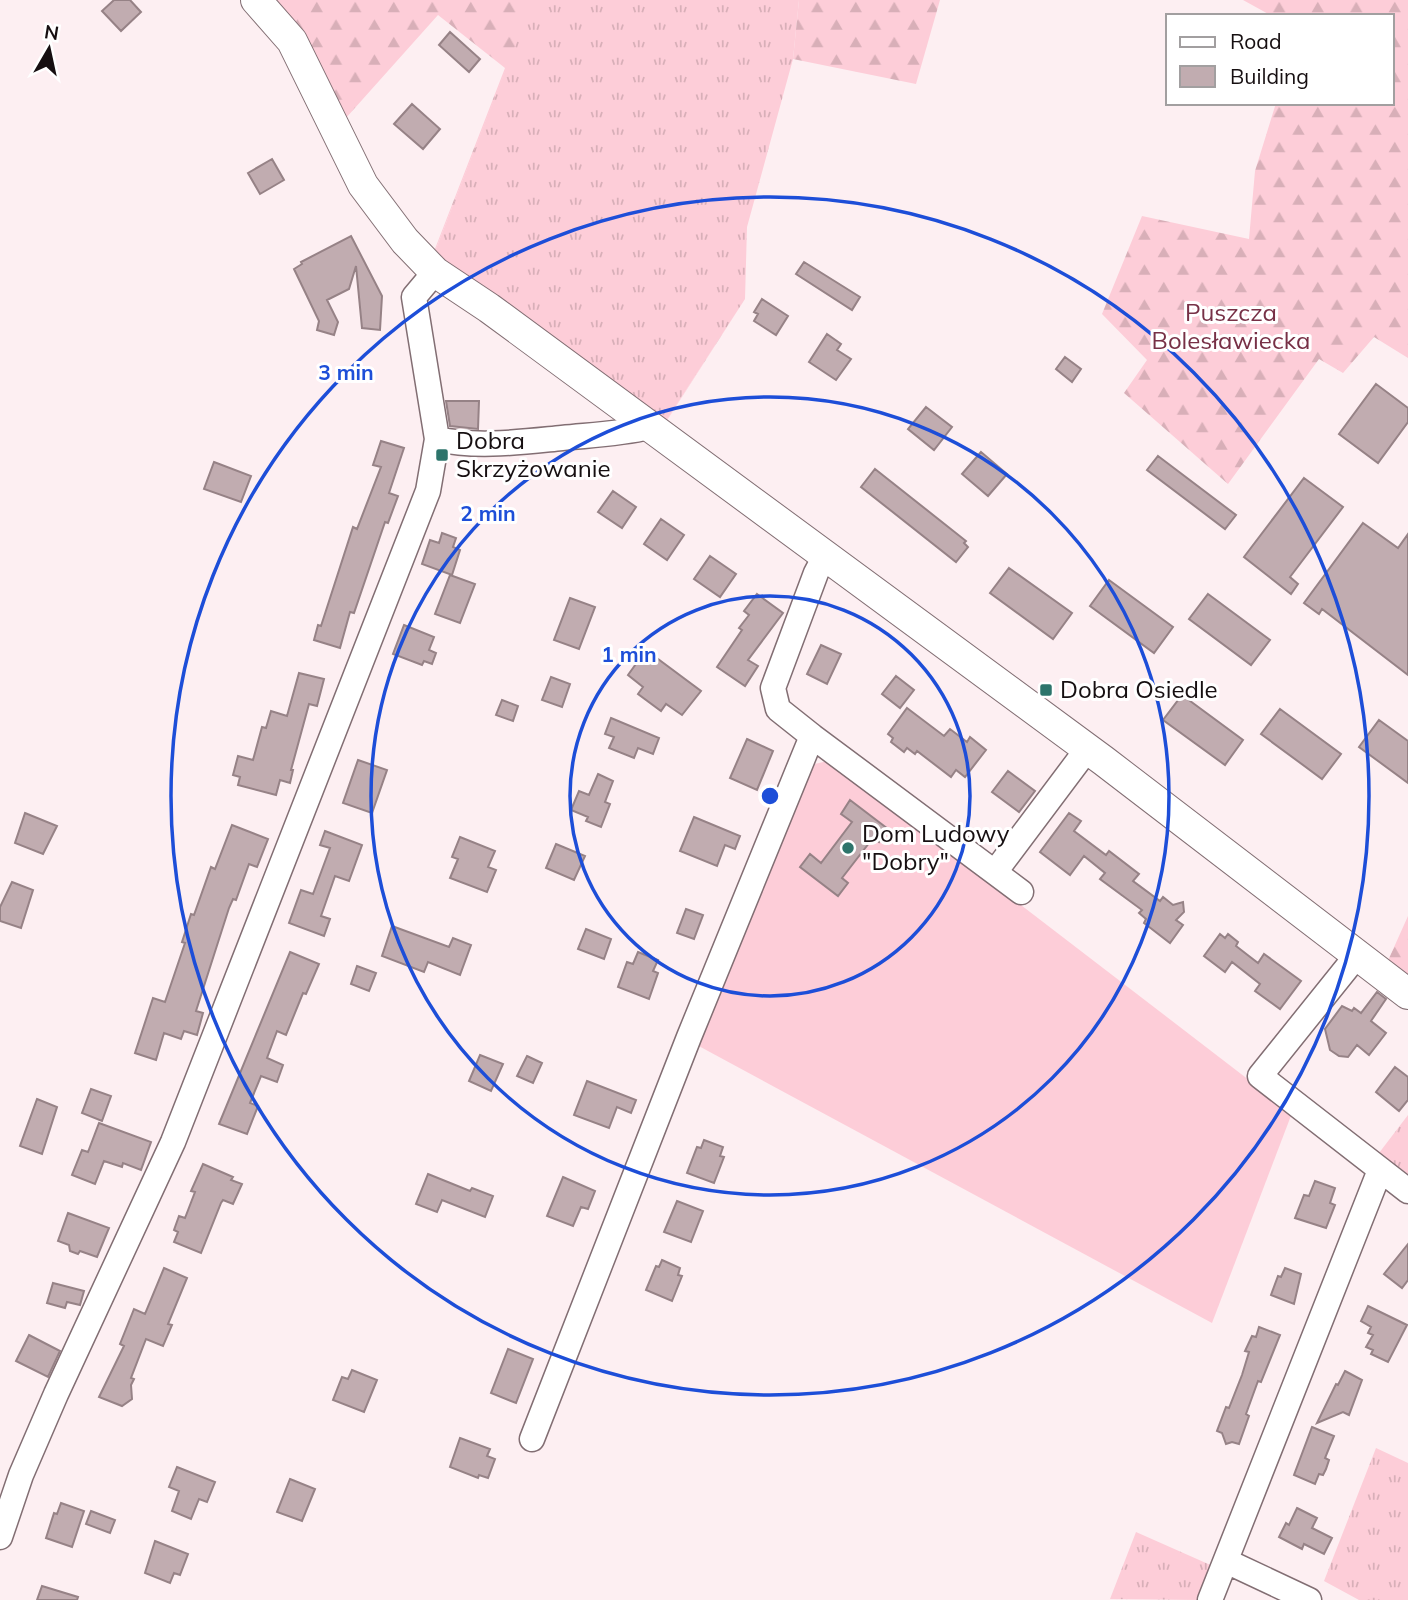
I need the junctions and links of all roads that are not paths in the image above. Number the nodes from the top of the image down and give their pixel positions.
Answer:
1 (257, 0) edge
2 (435, 272) junction
3 (649, 427) junction
4 (437, 439) junction
5 (825, 556) junction
6 (812, 736) junction
7 (1088, 748) junction
8 (995, 872) junction
9 (1021, 892) dead end
10 (1358, 954) junction
11 (1408, 994) edge
12 (1380, 1170) junction
13 (1408, 1191) edge
14 (532, 1439) dead end
15 (0, 1537) edge
16 (1226, 1561) junction
17 (1210, 1600) edge
18 (1309, 1600) edge

1 - 2 main road
2 - 3 main road
2 - 4 street
3 - 4 street
3 - 5 main road
4 - 15 street
5 - 6 street
5 - 7 main road
6 - 8 street
6 - 14 street
7 - 8 street
7 - 10 main road
8 - 9 street
10 - 11 main road
10 - 12 street
12 - 13 street
12 - 16 street
16 - 17 street
16 - 18 street

